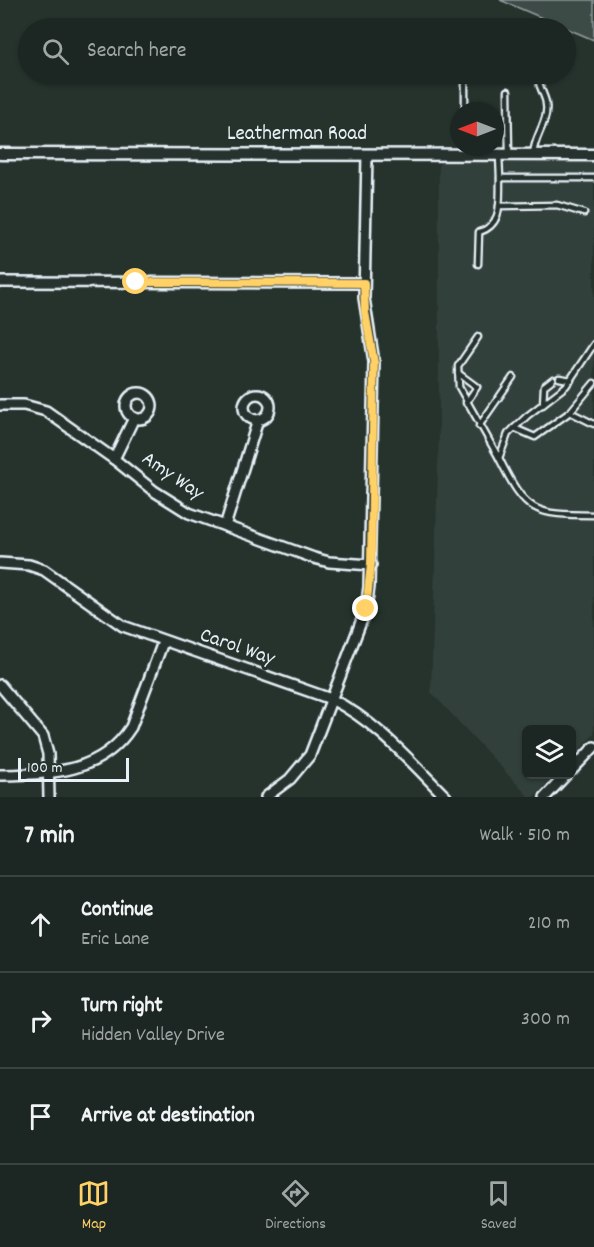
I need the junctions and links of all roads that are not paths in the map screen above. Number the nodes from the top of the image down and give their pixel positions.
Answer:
1 (465, 84) edge
2 (538, 84) edge
3 (508, 91) dead end
4 (465, 102) edge
5 (450, 152) edge
6 (0, 154) edge
7 (367, 155) junction
8 (504, 155) joint
9 (533, 155) junction
10 (594, 155) edge
11 (504, 156) edge
12 (500, 178) junction
13 (594, 178) edge
14 (499, 206) junction
15 (584, 213) dead end
16 (478, 264) dead end
17 (0, 282) edge
18 (364, 283) junction
19 (478, 337) dead end
20 (594, 344) edge
21 (458, 373) junction
22 (513, 377) dead end
23 (571, 380) junction
24 (594, 382) edge
25 (465, 403) junction
26 (0, 405) edge
27 (543, 405) junction
28 (570, 412) junction
29 (134, 418) dead end
30 (258, 420) dead end
31 (593, 422) edge
32 (479, 426) junction
33 (514, 428) junction
34 (499, 458) junction
35 (114, 459) junction
36 (594, 514) edge
37 (225, 526) junction
38 (0, 563) edge
39 (371, 564) junction
40 (163, 642) junction
41 (0, 685) edge
42 (331, 699) junction
43 (594, 747) edge
44 (590, 758) edge
45 (576, 767) edge
46 (49, 774) junction
47 (0, 775) edge
48 (562, 779) edge
49 (49, 797) edge
50 (266, 797) edge
51 (447, 797) edge
52 (545, 797) edge

1 - 4 lane
2 - 9 lane
3 - 8 lane
5 - 7 street, Leatherman Road
6 - 7 street, Leatherman Road
7 - 18 street
8 - 9 street, Leatherman Road
9 - 10 street, Leatherman Road
11 - 12 lane
12 - 13 lane
12 - 14 lane
14 - 15 lane
14 - 16 lane
17 - 18 street
18 - 39 street
19 - 21 lane
20 - 23 lane
21 - 25 lane
21 - 25 lane
22 - 32 lane
23 - 27 lane
23 - 27 lane
24 - 28 lane
25 - 32 lane
26 - 35 street, Amy Way
27 - 33 lane
28 - 31 lane
28 - 33 lane
29 - 35 street
30 - 37 street
32 - 34 lane
33 - 34 lane
34 - 36 lane
35 - 37 street, Amy Way
37 - 39 street, Amy Way
38 - 40 street, Carol Way
39 - 42 street
40 - 42 street, Carol Way
40 - 46 street
41 - 46 street
42 - 50 street
42 - 51 street, Carol Way
43 - 44 street
44 - 45 street
46 - 47 street
46 - 49 street
48 - 52 street

